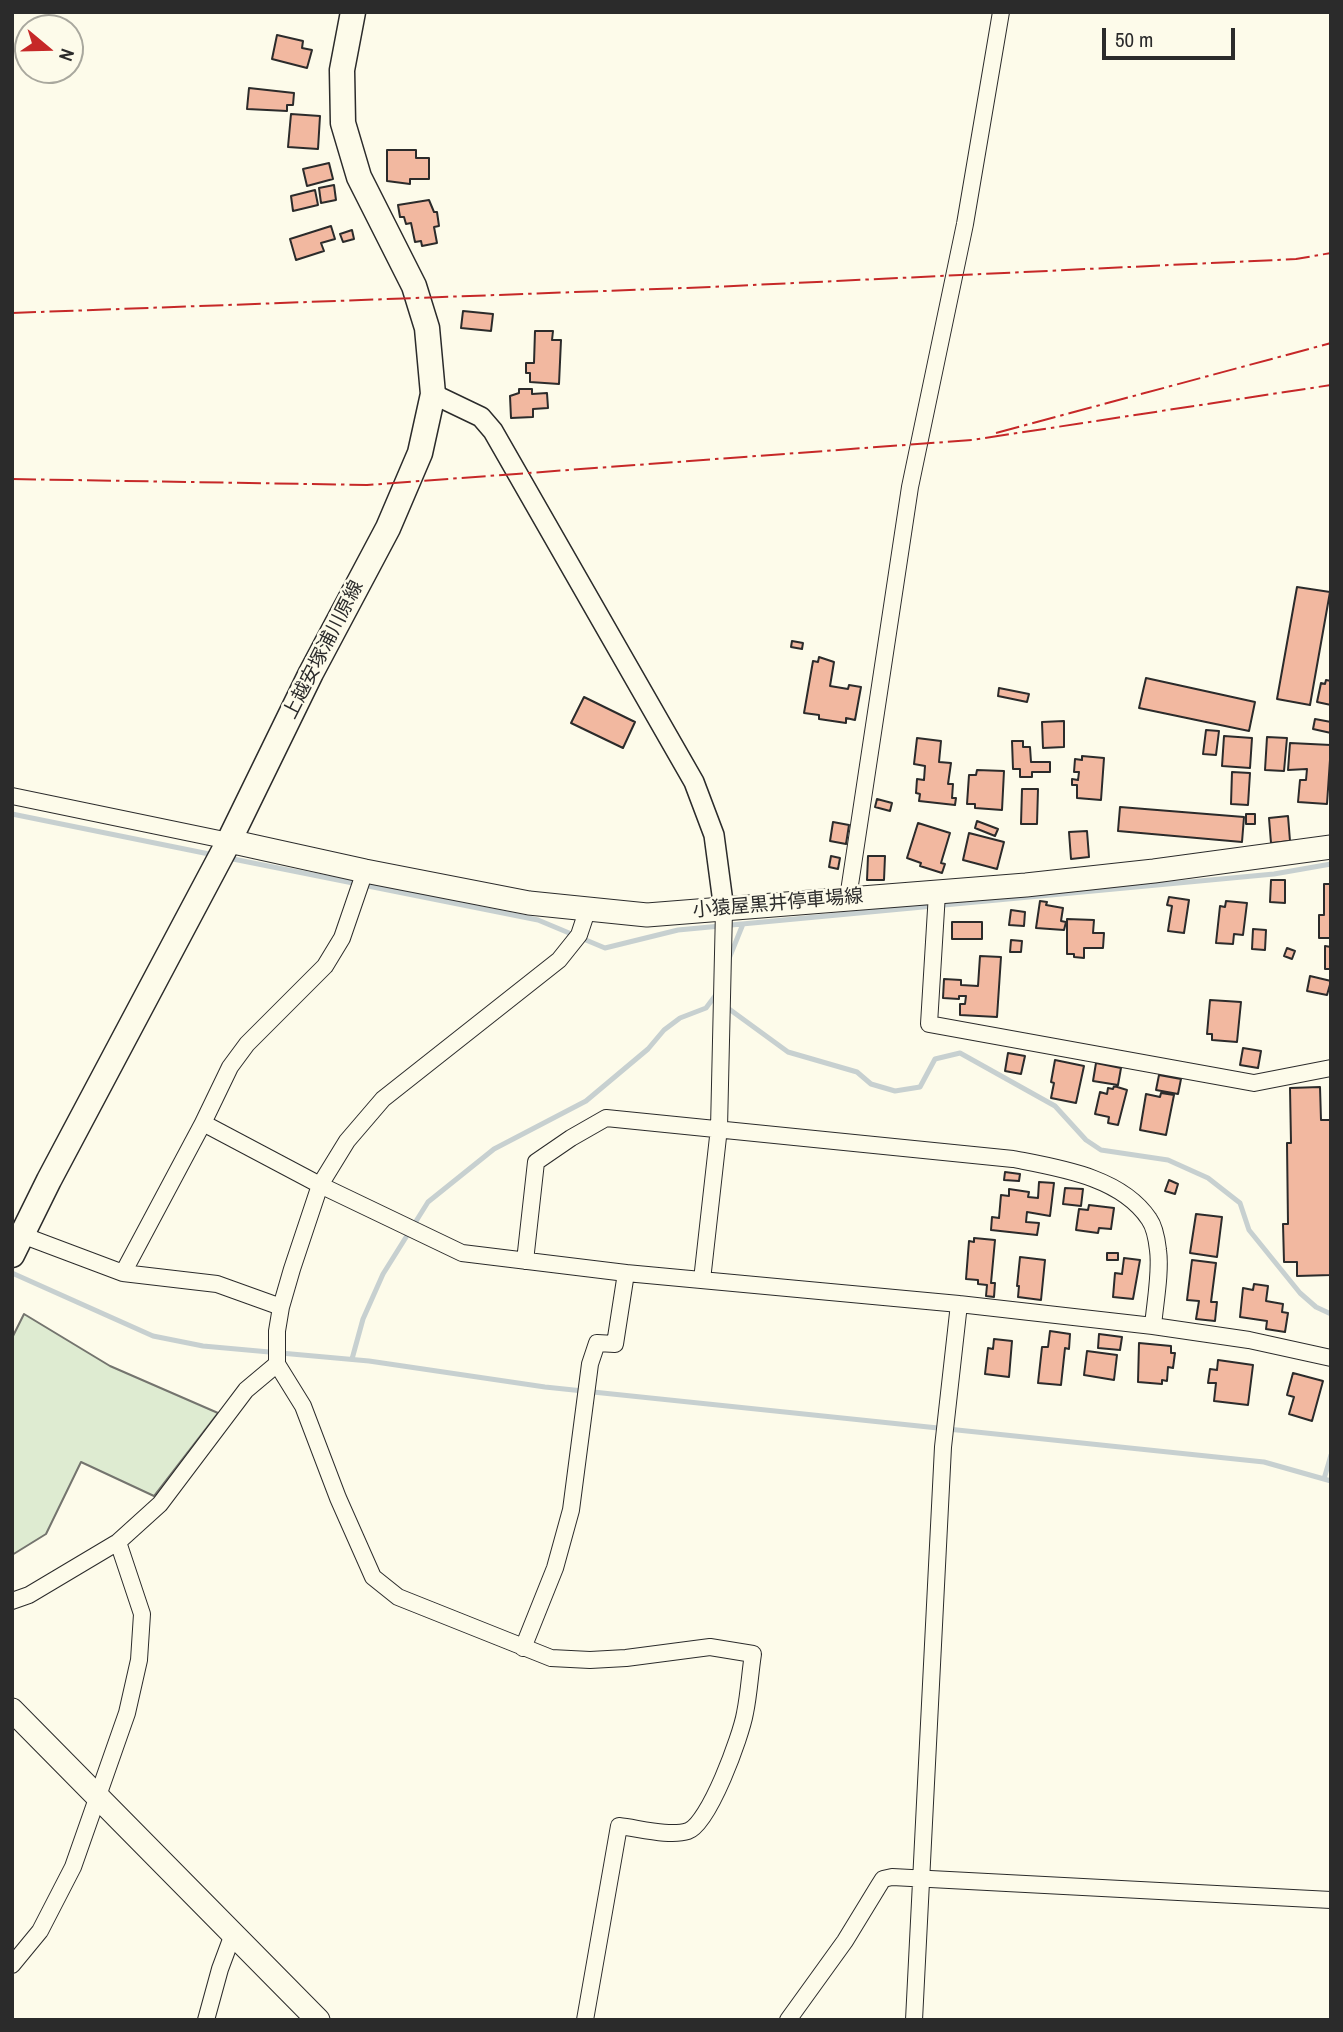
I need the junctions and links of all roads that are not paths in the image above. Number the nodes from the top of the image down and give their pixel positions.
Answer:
1 (353, 12) edge
2 (1001, 12) edge
3 (433, 394) junction
4 (12, 796) edge
5 (229, 841) junction
6 (1331, 847) edge
7 (365, 871) junction
8 (937, 892) junction
9 (848, 898) junction
10 (724, 910) junction
11 (587, 911) junction
12 (1331, 1068) edge
13 (203, 1123) junction
14 (719, 1128) junction
15 (320, 1185) junction
16 (15, 1241) edge
17 (525, 1261) junction
18 (123, 1273) junction
19 (626, 1273) junction
20 (702, 1280) junction
21 (960, 1304) junction
22 (281, 1307) junction
23 (1153, 1326) junction
24 (1331, 1358) edge
25 (277, 1364) junction
26 (118, 1542) junction
27 (12, 1601) edge
28 (523, 1648) junction
29 (12, 1710) edge
30 (99, 1799) junction
31 (920, 1878) junction
32 (1331, 1900) edge
33 (233, 1934) junction
34 (12, 1965) edge
35 (206, 2020) edge
36 (318, 2020) edge
37 (585, 2020) edge
38 (788, 2020) edge
39 (914, 2020) edge

1 - 3 main road, 上越安塚浦川原線
2 - 9 street
3 - 5 main road, 上越安塚浦川原線
3 - 10 street
4 - 5 street
5 - 7 main road, 小猿屋黒井停車場線
5 - 16 main road, 上越安塚浦川原線
6 - 8 main road, 小猿屋黒井停車場線
7 - 11 main road, 小猿屋黒井停車場線
7 - 13 street
8 - 9 main road, 小猿屋黒井停車場線
8 - 12 street
9 - 10 main road, 小猿屋黒井停車場線
10 - 11 main road, 小猿屋黒井停車場線
10 - 14 street
11 - 15 street
13 - 15 street
13 - 18 street
14 - 17 street
14 - 20 street
14 - 23 street
15 - 17 street
15 - 22 street
16 - 18 street
17 - 19 street
18 - 22 street
19 - 20 street
19 - 28 street
20 - 21 street
21 - 23 street
21 - 31 street
22 - 25 street
23 - 24 street
25 - 26 street
25 - 28 street
26 - 27 street
26 - 30 street
28 - 37 street
29 - 30 main road
30 - 33 main road
30 - 34 street
31 - 32 street
31 - 38 street
31 - 39 street
33 - 35 street
33 - 36 main road

